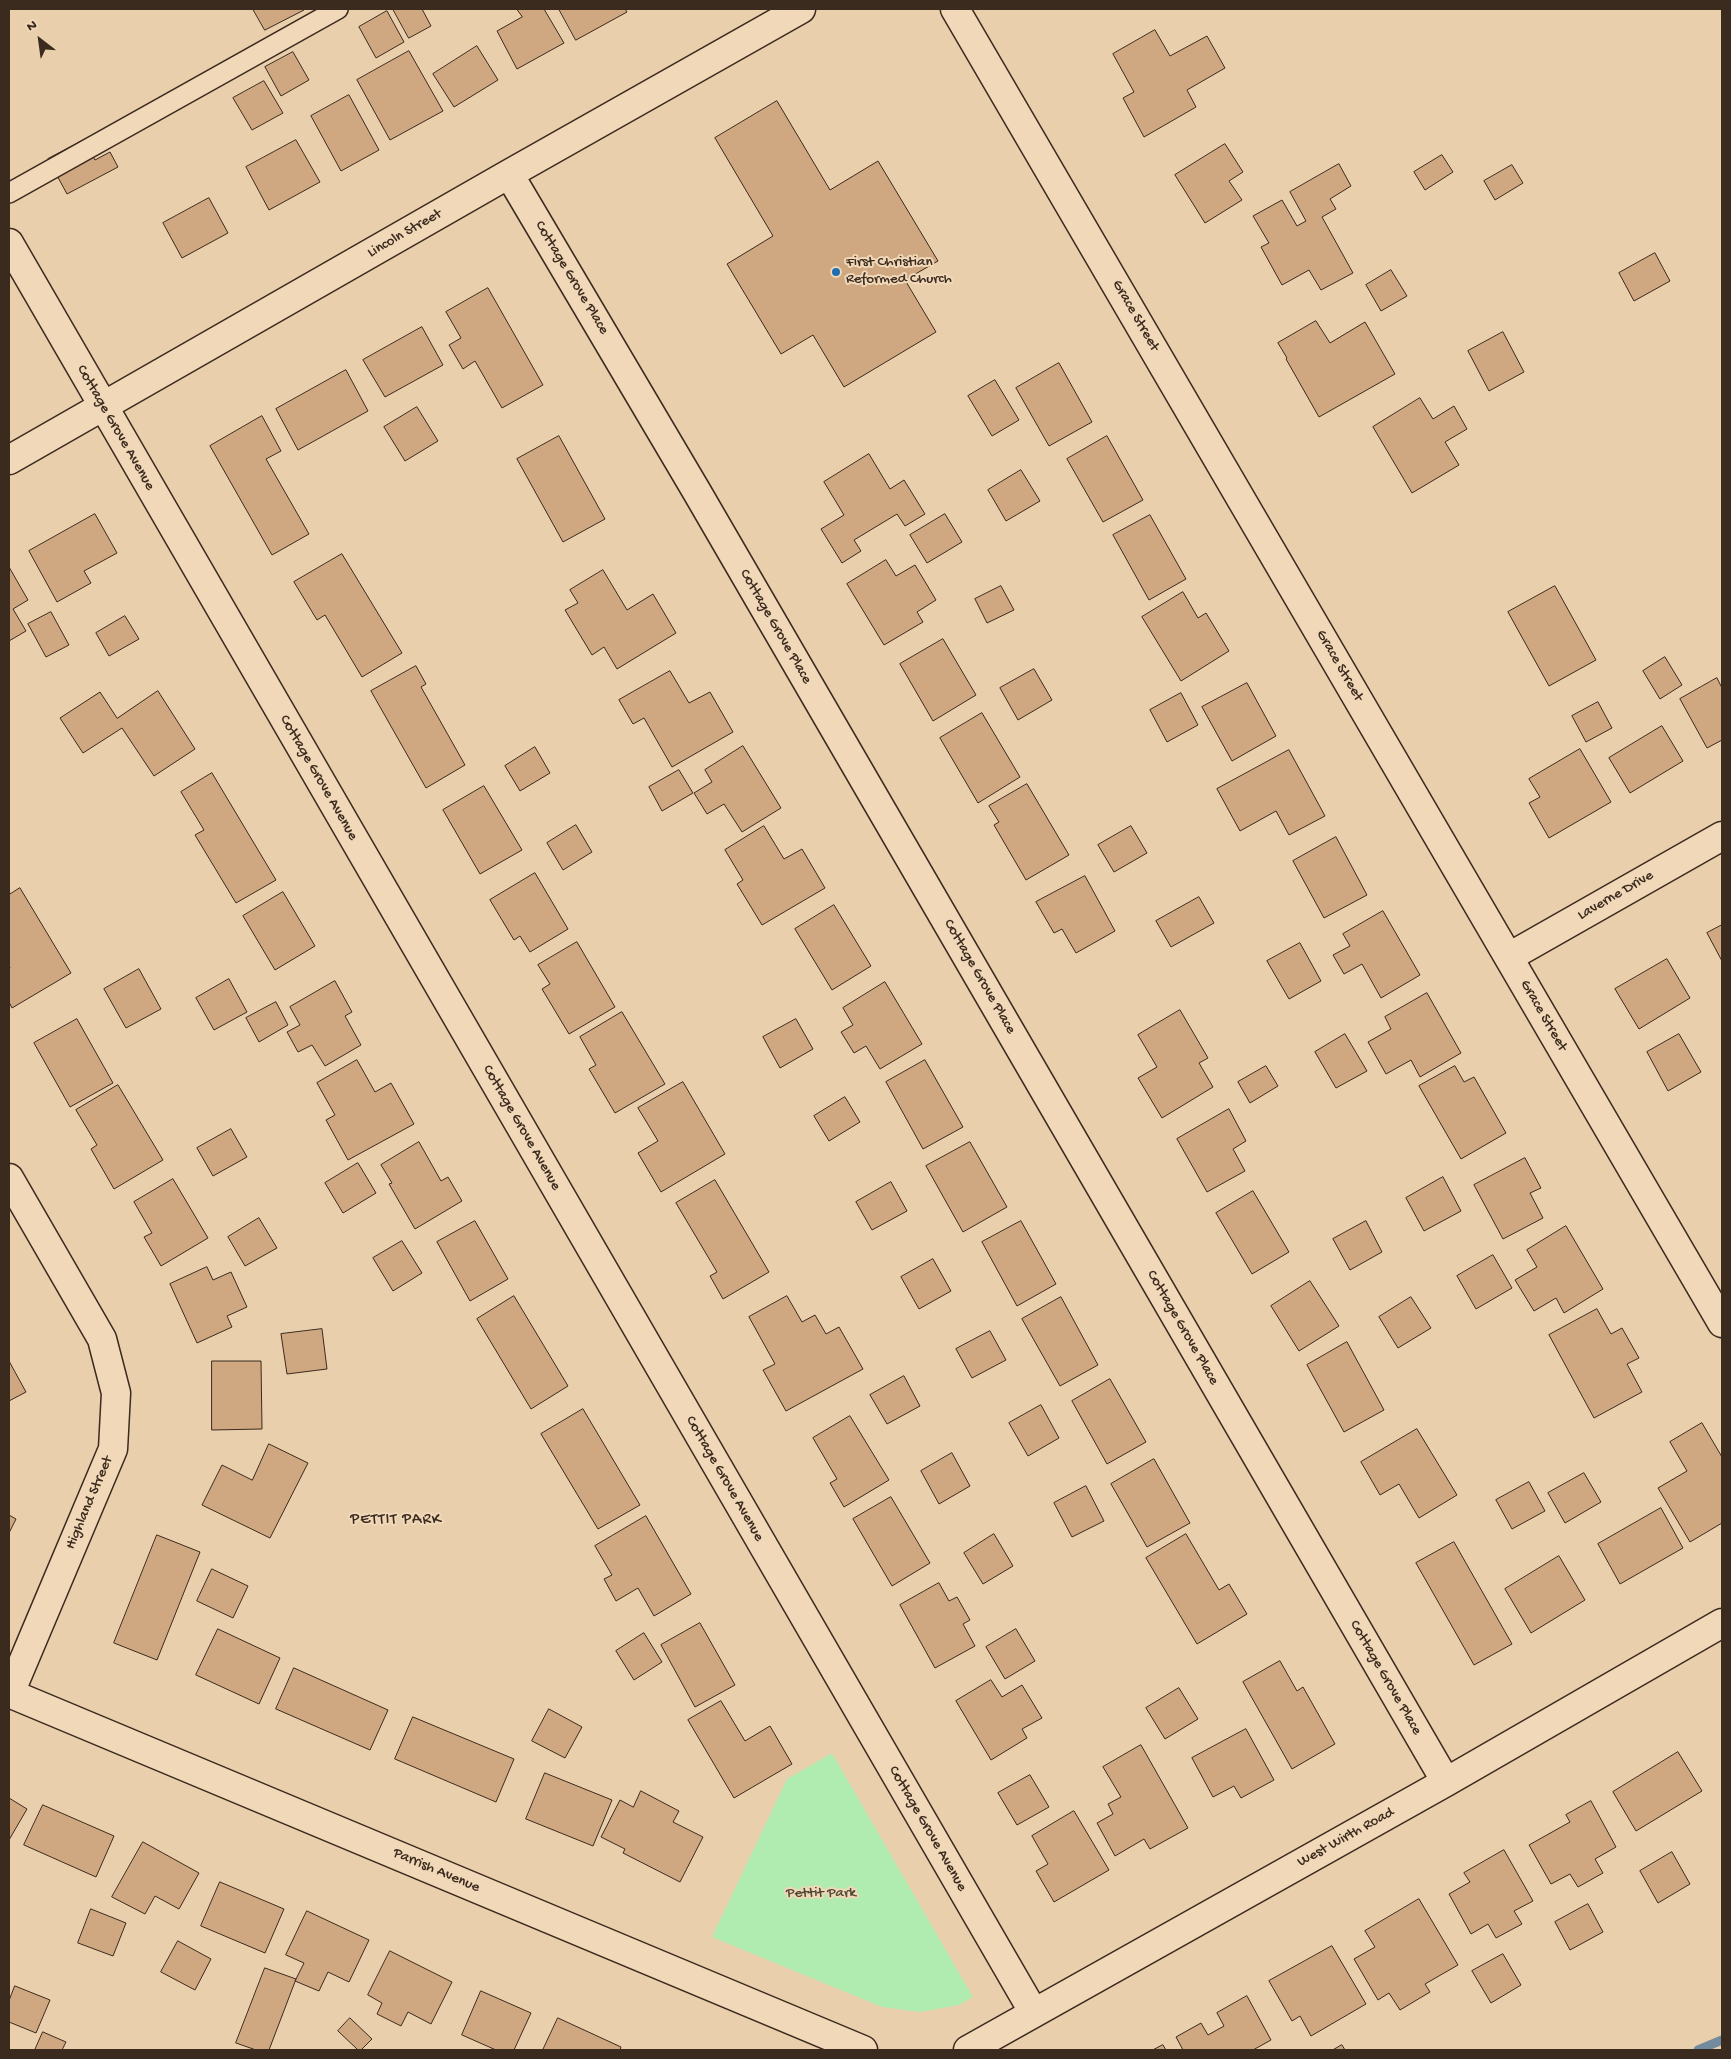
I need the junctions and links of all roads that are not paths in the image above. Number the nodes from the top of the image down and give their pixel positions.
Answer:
1 (338, 9) edge
2 (802, 9) edge
3 (956, 9) edge
4 (509, 174) junction
5 (9, 193) edge
6 (9, 243) edge
7 (103, 408) junction
8 (9, 460) edge
9 (1722, 836) edge
10 (1509, 957) junction
11 (9, 1178) edge
12 (1722, 1323) edge
13 (1722, 1623) edge
14 (9, 1693) edge
15 (1446, 1782) junction
16 (1034, 2013) junction
17 (863, 2050) edge
18 (968, 2050) edge

1 - 5 lane
2 - 4 street, Lincoln Street
3 - 10 street, Grace Street
4 - 7 street, Lincoln Street
4 - 15 street, Cottage Grove Place
6 - 7 street, Cottage Grove Avenue
7 - 8 street, Lincoln Street
7 - 16 street, Cottage Grove Avenue
9 - 10 street, Laverne Drive
10 - 12 street, Grace Street
11 - 14 street, Highland Street
13 - 15 street, West Wirth Road
14 - 17 street, Parrish Avenue
15 - 16 street, West Wirth Road
16 - 18 street, West Wirth Road

